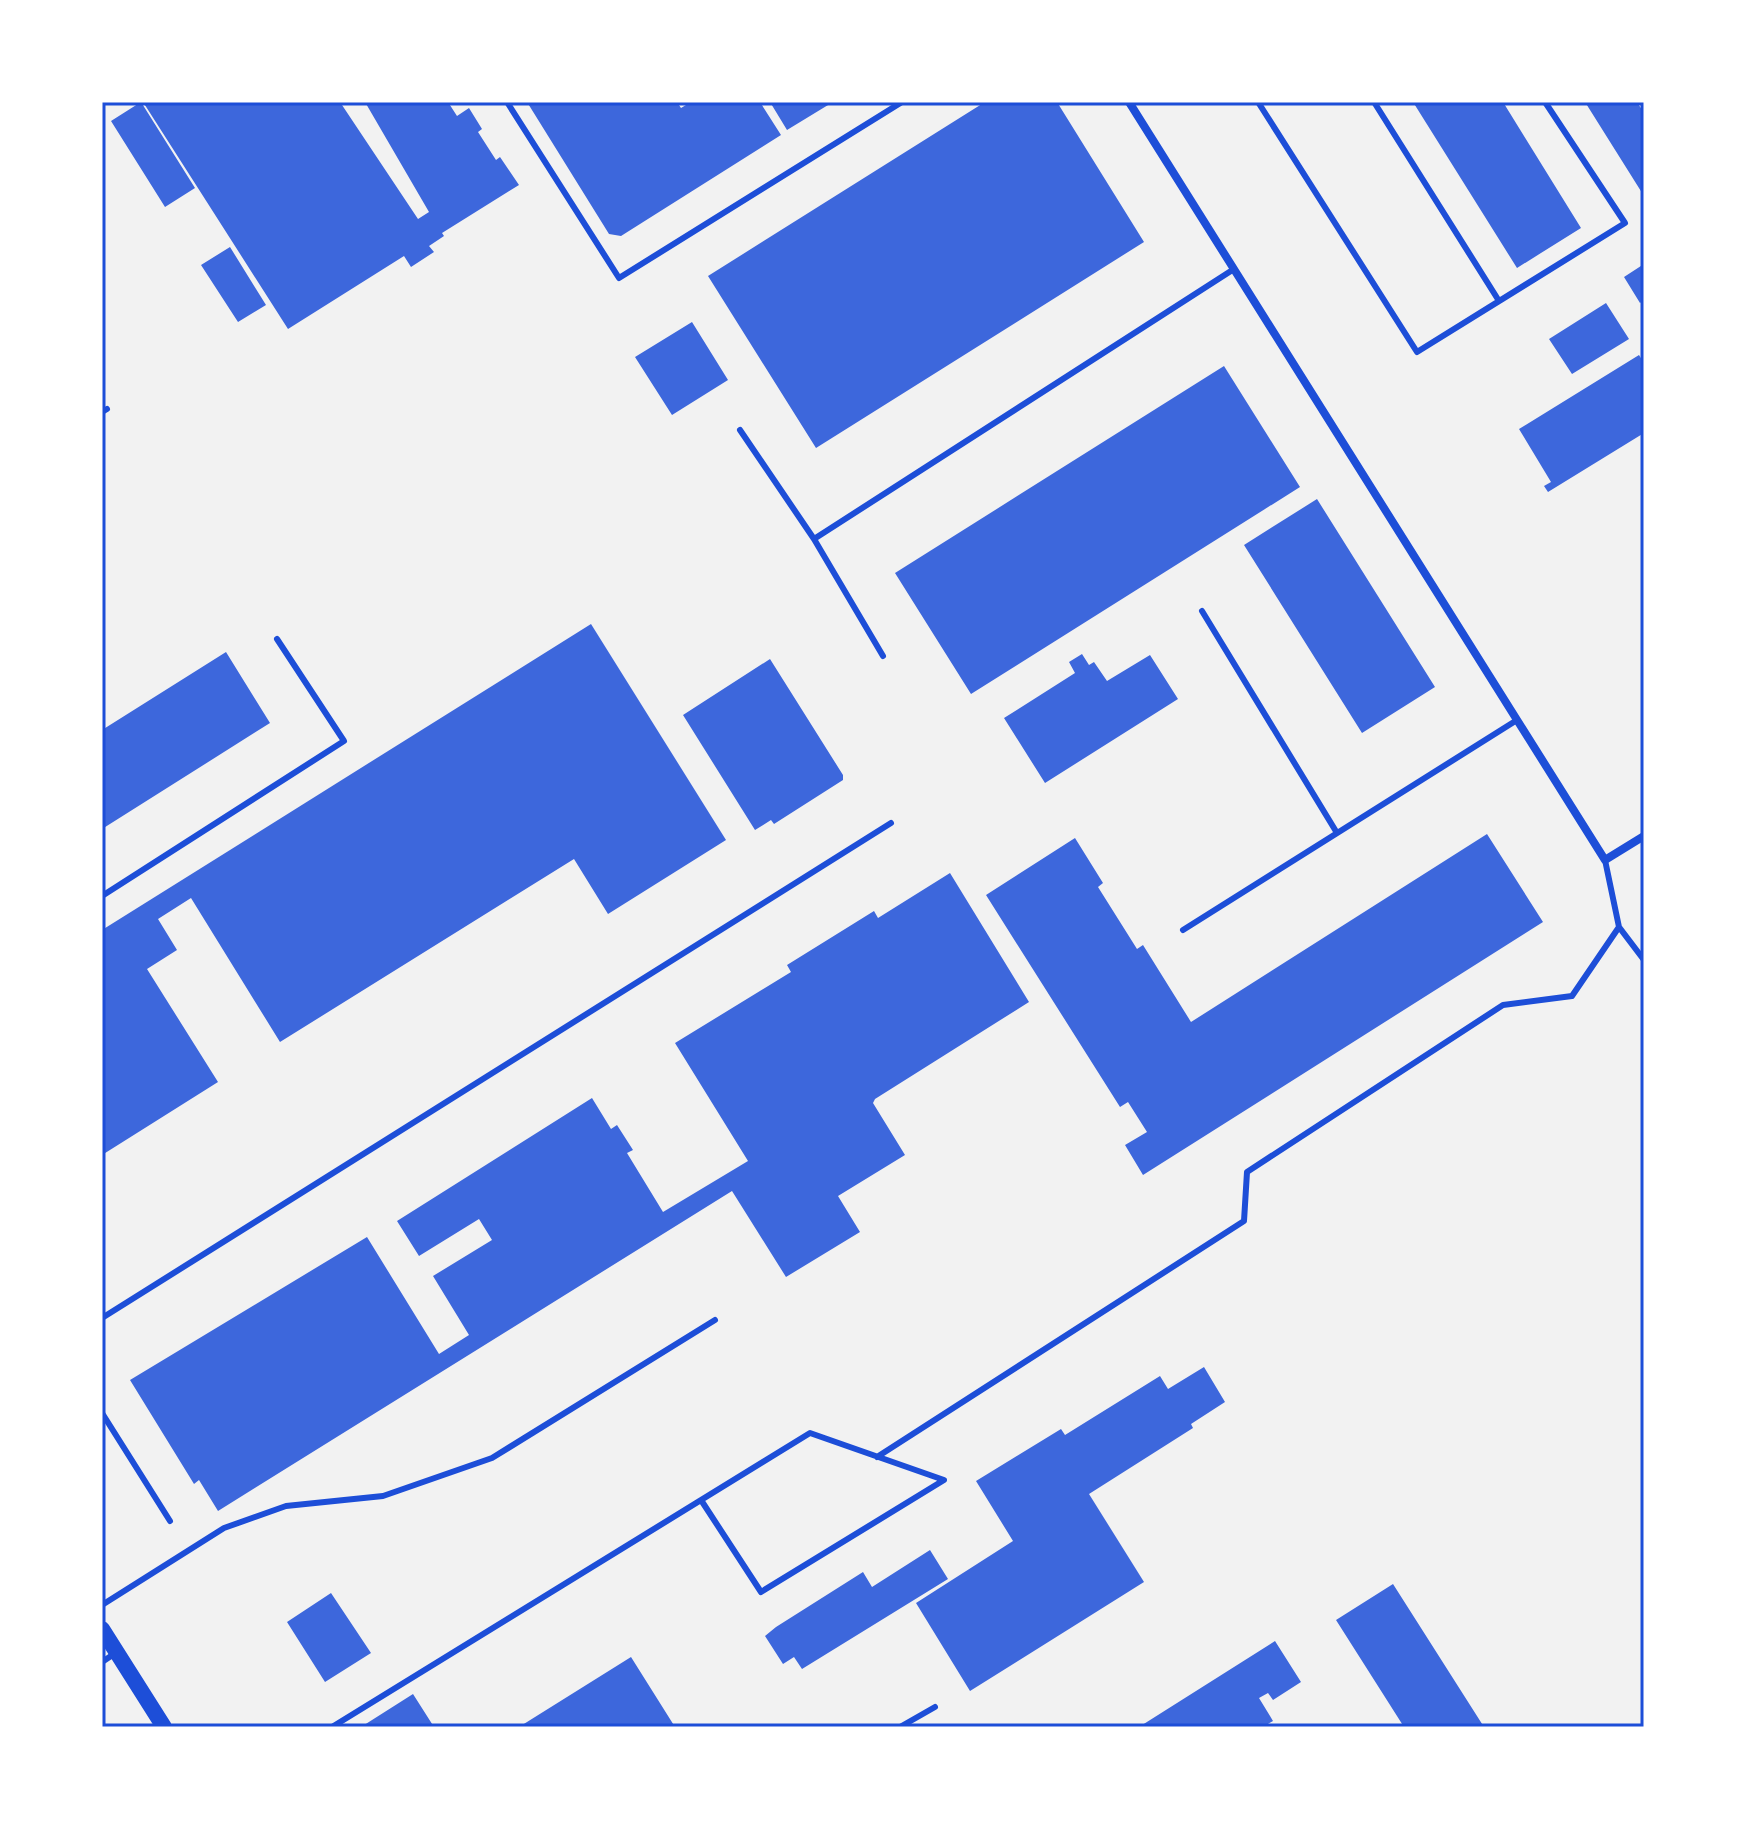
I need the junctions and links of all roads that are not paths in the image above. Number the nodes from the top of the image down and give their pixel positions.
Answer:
1 (507, 102) edge
2 (902, 102) edge
3 (1129, 102) edge
4 (1258, 102) edge
5 (1374, 102) edge
6 (1545, 102) edge
7 (1234, 269) junction
8 (1499, 301) junction
9 (740, 430) dead end
10 (814, 539) junction
11 (1202, 611) dead end
12 (277, 639) dead end
13 (883, 656) dead end
14 (1517, 720) junction
15 (891, 823) dead end
16 (1337, 833) junction
17 (1644, 836) edge
18 (1605, 860) junction
19 (102, 896) edge
20 (1619, 927) junction
21 (1183, 930) dead end
22 (1644, 960) edge
23 (102, 1318) edge
24 (715, 1320) dead end
25 (102, 1413) edge
26 (877, 1457) junction
27 (701, 1500) junction
28 (170, 1521) dead end
29 (102, 1605) edge
30 (102, 1629) edge
31 (109, 1657) edge
32 (935, 1707) dead end
33 (164, 1727) edge
34 (332, 1727) edge
35 (900, 1727) edge

1 - 2 lane
3 - 7 street
4 - 8 lane
5 - 8 lane
6 - 8 lane
7 - 10 lane
7 - 14 street
9 - 10 lane
10 - 13 lane
11 - 16 lane
12 - 19 lane
14 - 16 lane
14 - 18 street
15 - 23 lane
16 - 21 lane
17 - 18 street
18 - 20 lane
20 - 22 lane
20 - 26 lane
24 - 29 lane
25 - 28 lane
26 - 27 lane
26 - 27 lane
27 - 34 lane
30 - 31 main road
31 - 33 main road
32 - 35 lane

